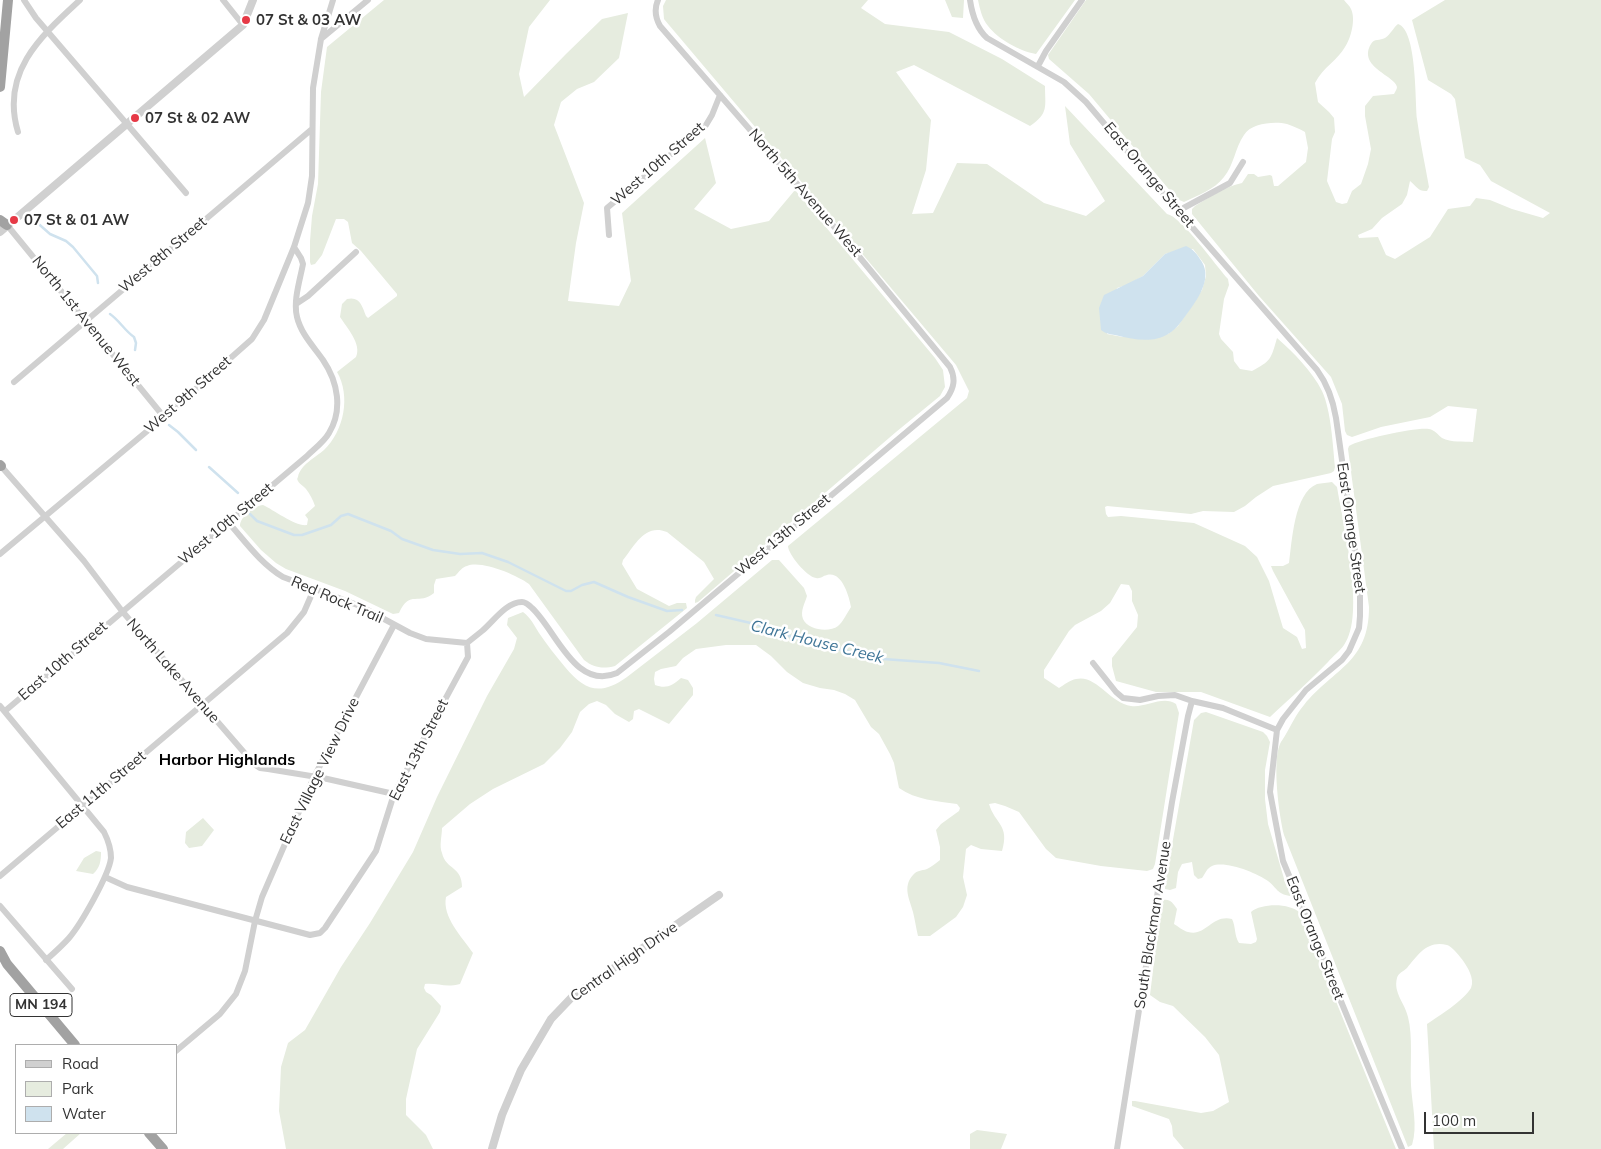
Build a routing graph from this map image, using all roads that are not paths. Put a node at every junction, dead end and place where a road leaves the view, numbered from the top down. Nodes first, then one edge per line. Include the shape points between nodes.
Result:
1 (8, 0) edge
2 (24, 0) edge
3 (80, 0) edge
4 (223, 0) edge
5 (253, 0) edge
6 (333, 0) edge
7 (368, 0) edge
8 (658, 0) edge
9 (970, 0) edge
10 (1082, 0) edge
11 (243, 25) junction
12 (47, 31) junction
13 (321, 39) junction
14 (1038, 66) junction
15 (0, 87) edge
16 (720, 95) junction
17 (127, 125) junction
18 (312, 129) junction
19 (18, 132) dead end
20 (1243, 162) dead end
21 (186, 193) dead end
22 (1178, 211) junction
23 (2, 226) edge
24 (609, 235) dead end
25 (294, 247) junction
26 (356, 252) dead end
27 (296, 304) junction
28 (85, 321) junction
29 (14, 382) dead end
30 (953, 387) joint
31 (164, 417) junction
32 (0, 466) edge
33 (45, 516) junction
34 (228, 522) junction
35 (0, 554) edge
36 (314, 589) junction
37 (122, 611) junction
38 (394, 625) junction
39 (466, 643) junction
40 (1093, 663) dead end
41 (1192, 701) junction
42 (203, 704) junction
43 (2, 708) edge
44 (1277, 730) junction
45 (314, 777) junction
46 (394, 794) junction
47 (83, 806) junction
48 (0, 876) edge
49 (105, 876) junction
50 (719, 895) dead end
51 (0, 906) edge
52 (255, 921) junction
53 (0, 951) edge
54 (46, 960) junction
55 (4, 962) edge
56 (72, 990) dead end
57 (74, 1044) edge
58 (178, 1049) edge
59 (150, 1134) edge
60 (163, 1149) edge
61 (492, 1149) edge
62 (1117, 1149) edge
63 (1402, 1149) edge

1 - 15 highway
2 - 12 street
3 - 12 street
4 - 11 street
5 - 11 street
6 - 13 street, West 9th Street
7 - 13 street
8 - 16 street, North 5th Avenue West via 656,13 660,26
9 - 14 street, East Orange Street via 980,32 986,38
10 - 14 street
11 - 17 street
12 - 17 street
12 - 19 street via 24,57 17,72 12,101
13 - 18 street, West 9th Street via 313,88
14 - 22 street, East Orange Street via 1064,82 1086,102
16 - 24 street, West 10th Street via 706,125 607,208
16 - 30 street, North 5th Avenue West via 843,236 950,367
17 - 21 street
17 - 23 street
18 - 25 street, West 9th Street via 312,176 308,203
18 - 28 street, West 8th Street
20 - 22 street via 1230,183
22 - 44 street, East Orange Street via 1317,370 1335,408 1360,587 1359,628 1342,660 1306,690
23 - 28 street, North 1st Avenue West
25 - 27 street via 303,264
25 - 31 street, West 9th Street via 264,320 252,339
26 - 27 street
27 - 34 street, West 10th Street via 302,329 335,383 336,415 328,434 308,456
28 - 29 street, West 8th Street
28 - 31 street, North 1st Avenue West
30 - 39 street, West 13th Street via 947,398 624,668 608,676 595,676 579,668 537,612 522,602 510,606
31 - 33 street, West 9th Street
32 - 33 street, North Lake Avenue
33 - 35 street, West 9th Street
33 - 37 street, North Lake Avenue
34 - 36 street, Red Rock Trail via 272,570
34 - 37 street, West 10th Street
36 - 38 street, Red Rock Trail via 360,606
36 - 42 street, East 11th Street via 304,612 288,633
37 - 42 street, North Lake Avenue
37 - 43 street, East 10th Street
38 - 39 street, Red Rock Trail via 426,639
38 - 45 street, East Village View Drive
39 - 46 street, East 13th Street via 468,656
40 - 41 street via 1123,698 1140,700 1175,695
41 - 44 street via 1223,708
41 - 62 street, South Blackman Avenue via 1172,802
42 - 45 street, North Lake Avenue via 260,768
42 - 47 street, East 11th Street
43 - 47 street
44 - 63 street, East Orange Street via 1270,792 1283,861
45 - 46 street, North Lake Avenue
45 - 52 street, East Village View Drive via 262,897
46 - 52 street, East 13th Street via 376,851 320,933 310,934
47 - 48 street, East 11th Street
47 - 49 street via 106,834 111,857
49 - 52 street via 127,888
49 - 54 street via 75,930
50 - 61 street, Central High Drive via 572,997 551,1019 521,1070
51 - 54 street
52 - 58 street via 245,971 236,994 220,1014
53 - 55 highway, MN 194
54 - 56 street
55 - 57 highway, MN 194
59 - 60 highway

